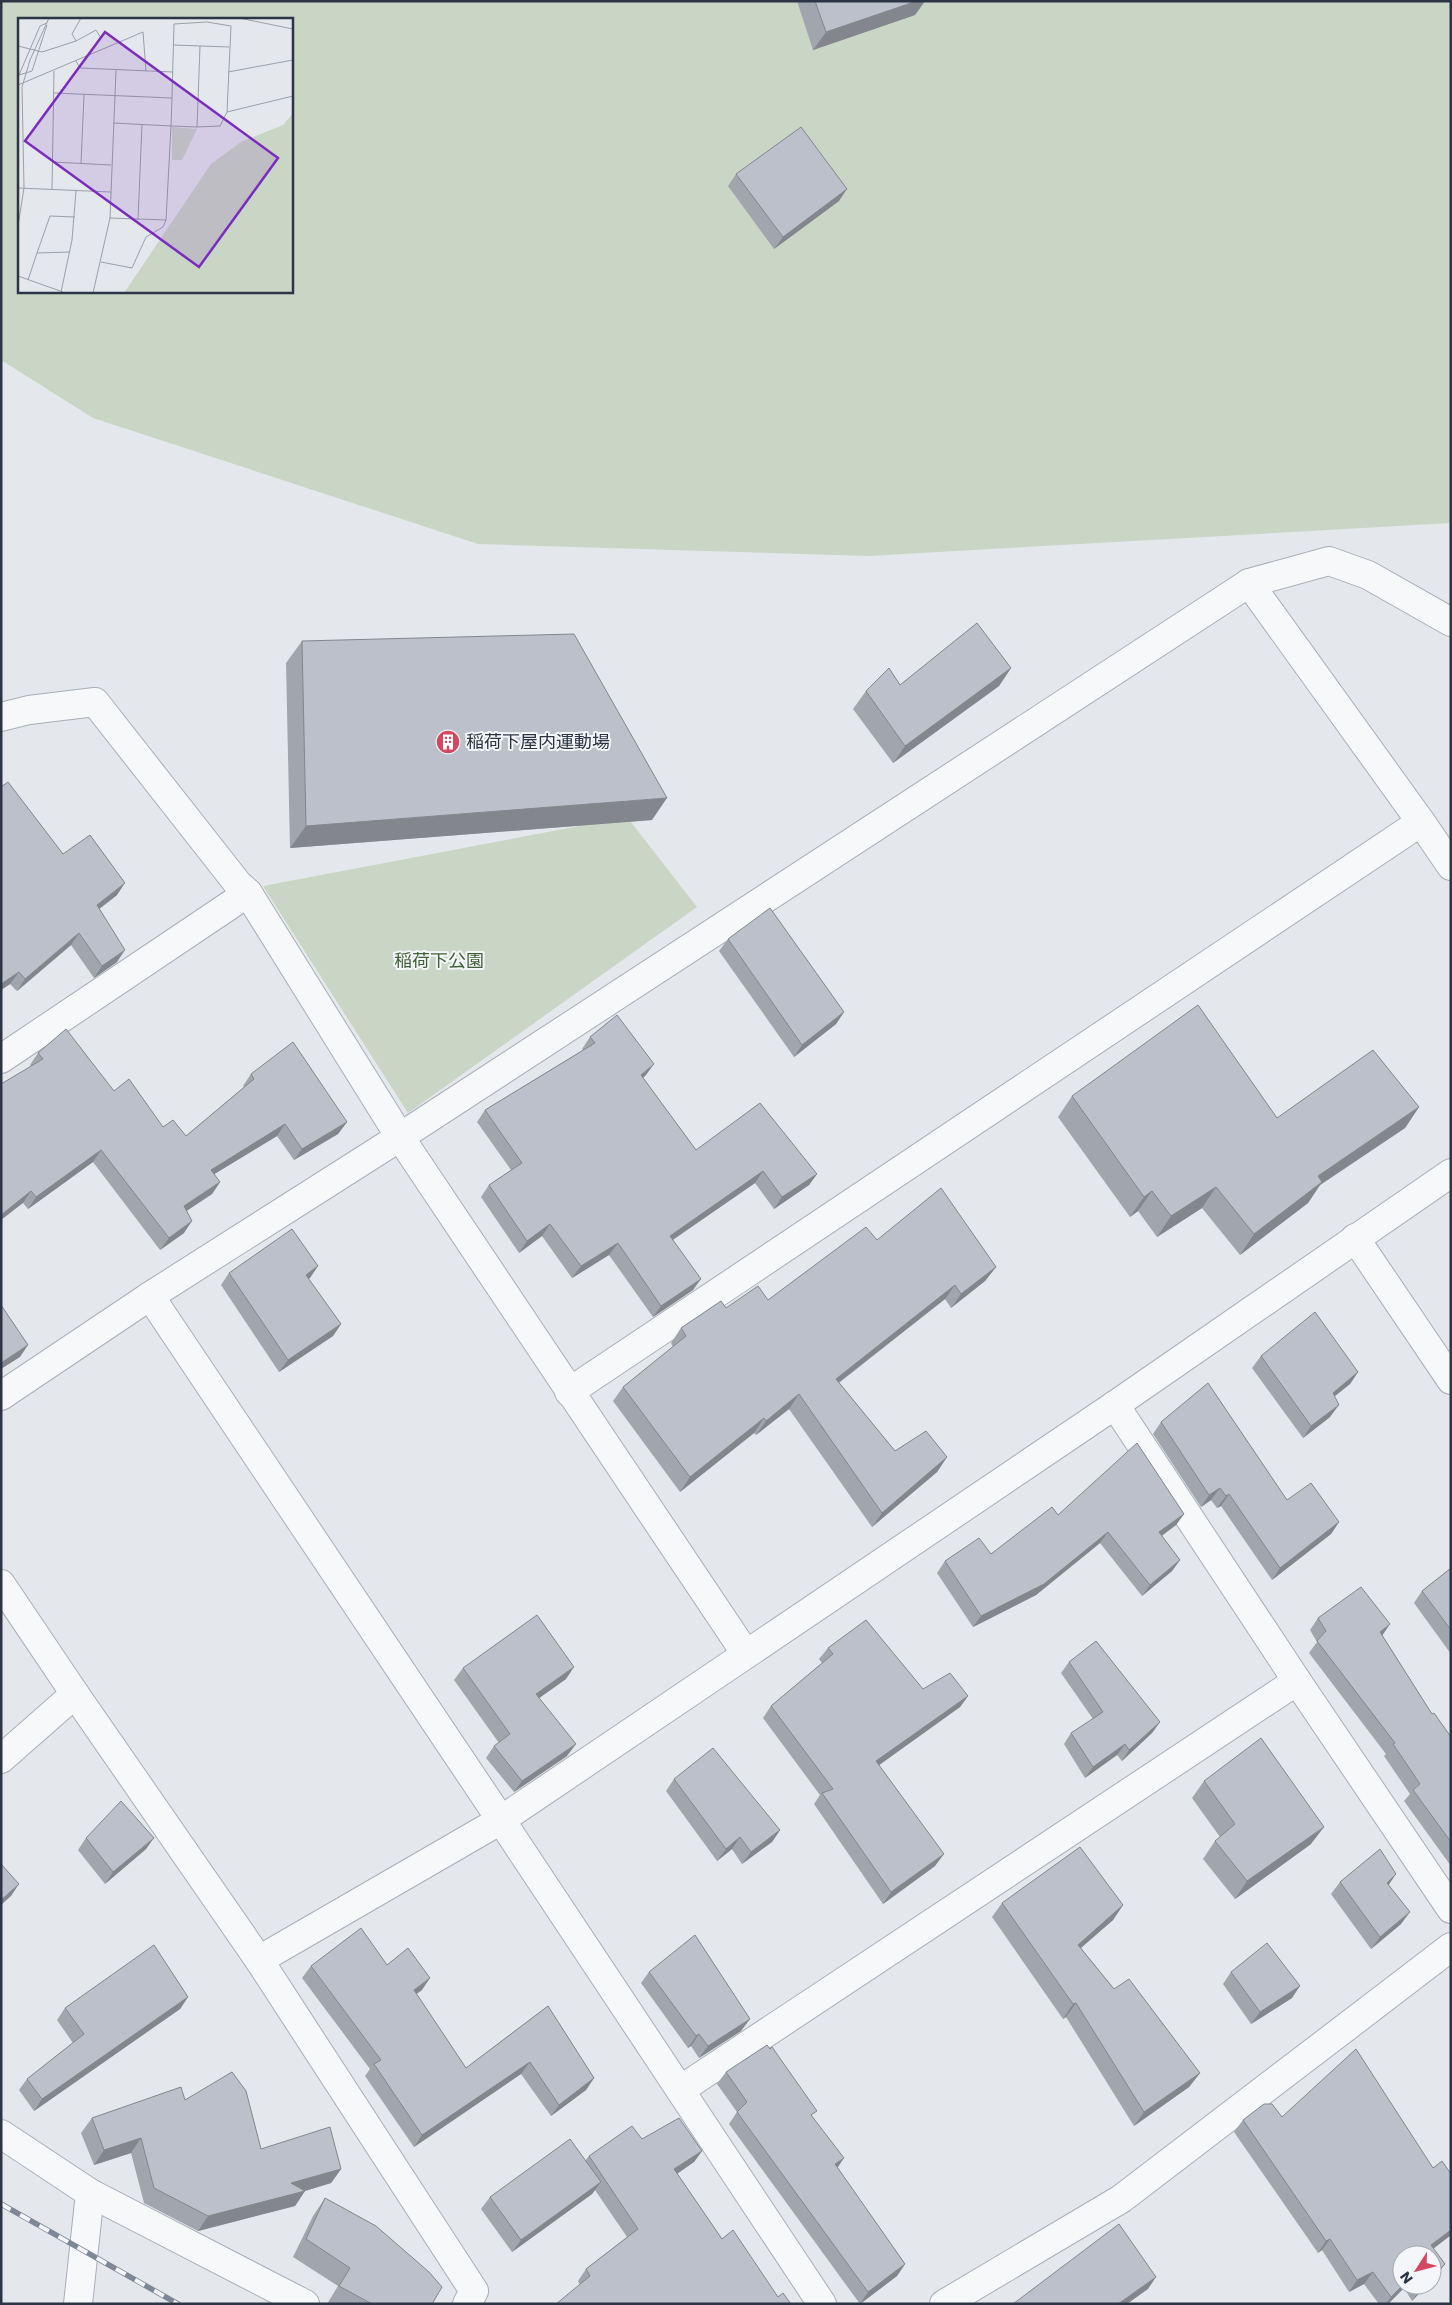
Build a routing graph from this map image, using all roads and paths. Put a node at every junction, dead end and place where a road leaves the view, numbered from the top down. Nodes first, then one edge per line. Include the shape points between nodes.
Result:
1 (1249, 583) junction
2 (1451, 622) edge
3 (1, 717) edge
4 (1422, 822) junction
5 (1451, 866) edge
6 (248, 893) junction
7 (1, 1059) edge
8 (400, 1137) junction
9 (1451, 1173) edge
10 (1355, 1238) junction
11 (150, 1296) junction
12 (1451, 1380) edge
13 (570, 1392) junction
14 (1, 1396) edge
15 (1115, 1405) junction
16 (1, 1584) edge
17 (746, 1654) junction
18 (1297, 1681) junction
19 (74, 1694) junction
20 (1, 1759) edge
21 (501, 1820) junction
22 (1451, 1909) edge
23 (1451, 1947) edge
24 (259, 1960) junction
25 (680, 2090) junction
26 (1, 2134) edge
27 (90, 2193) junction
28 (79, 2301) edge
29 (305, 2304) edge
30 (467, 2304) edge
31 (822, 2304) edge
32 (944, 2304) edge

1 - 2 street via 1329,561 1368,575
1 - 4 street
1 - 8 street
3 - 6 street via 29,710 95,702
4 - 5 street
4 - 13 street
6 - 7 street
6 - 8 street
8 - 11 street
8 - 13 street
9 - 10 street
10 - 12 street
10 - 15 street
11 - 14 street
11 - 21 street
13 - 17 street
15 - 17 street
15 - 18 street
16 - 19 street
17 - 21 street
18 - 22 street
18 - 25 street
19 - 20 street
19 - 24 street
21 - 24 street
21 - 25 street
23 - 32 street via 1120,2199
24 - 30 street via 474,2291
25 - 31 street
26 - 27 street
27 - 28 street
27 - 29 street

